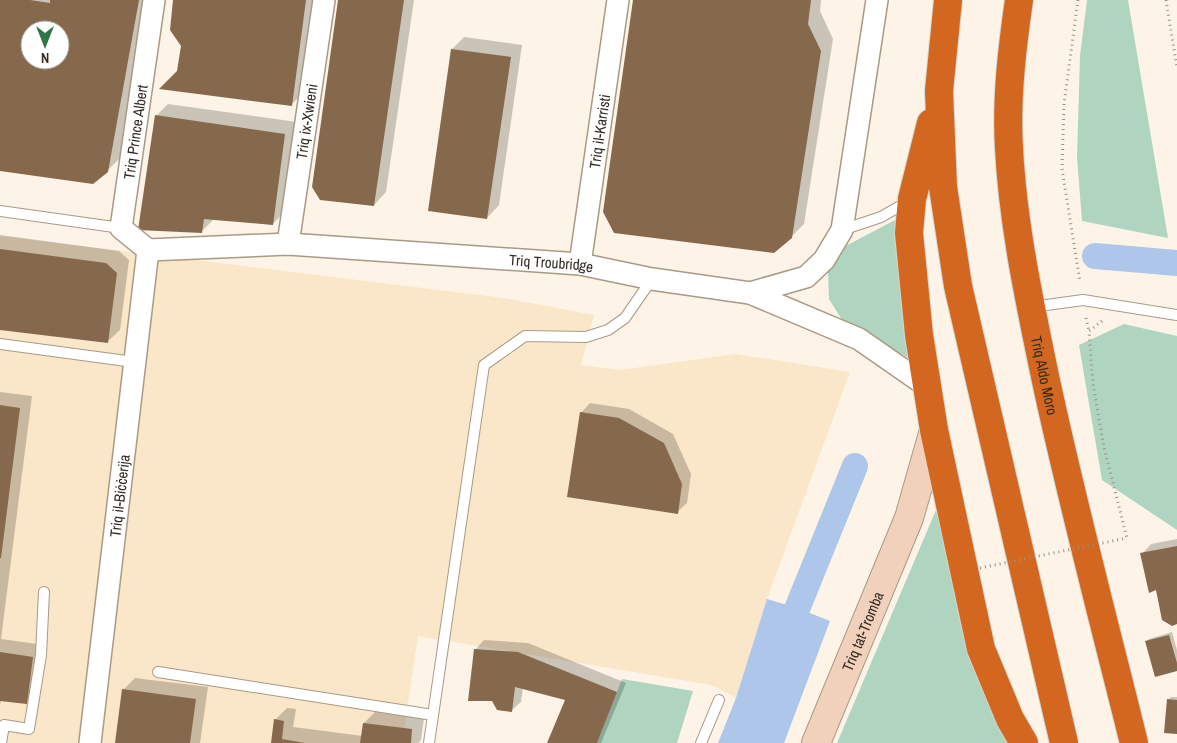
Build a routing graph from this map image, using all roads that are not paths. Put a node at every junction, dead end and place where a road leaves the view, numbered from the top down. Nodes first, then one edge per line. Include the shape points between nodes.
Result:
1 (154, 0) edge
2 (324, 0) edge
3 (618, 0) edge
4 (877, 0) edge
5 (948, 0) edge
6 (1018, 0) edge
7 (939, 91) junction
8 (912, 199) junction
9 (0, 211) edge
10 (121, 228) junction
11 (842, 230) junction
12 (288, 244) junction
13 (148, 250) junction
14 (580, 264) junction
15 (652, 279) junction
16 (750, 293) junction
17 (1030, 308) junction
18 (1177, 315) edge
19 (0, 344) edge
20 (134, 362) junction
21 (928, 387) junction
22 (934, 430) junction
23 (44, 592) dead end
24 (158, 672) dead end
25 (719, 700) dead end
26 (433, 715) junction
27 (2, 743) edge
28 (90, 743) edge
29 (429, 743) edge
30 (702, 743) edge
31 (816, 743) edge
32 (1024, 743) edge
33 (1064, 743) edge
34 (1134, 743) edge

1 - 10 street, Triq Prince Albert
2 - 12 street, Triq ix-Xwieni
3 - 14 street, Triq il-Karristi
4 - 11 street
5 - 7 highway
6 - 17 highway, Triq Aldo Moro via 1009,89 1009,147 1015,216
7 - 8 highway
7 - 33 highway via 943,187 958,286
8 - 11 lane via 881,217
8 - 21 highway via 909,233
9 - 10 lane
10 - 13 street
11 - 16 street via 824,260 806,276
12 - 13 street, Triq Troubridge
12 - 14 street, Triq Troubridge
13 - 20 street, Triq il-Biċċerija
14 - 15 street, Triq Troubridge
15 - 16 street, Triq Troubridge
15 - 26 lane via 625,318 608,330 586,337 525,336 484,365
16 - 21 street, Triq Troubridge via 860,339
17 - 18 lane via 1083,300
17 - 34 highway, Triq Aldo Moro via 1063,458
19 - 20 lane
20 - 28 street, Triq il-Biċċerija
21 - 22 highway
22 - 31 street, Triq tat-Tromba via 909,518
22 - 32 highway via 981,649 1010,719
23 - 27 lane via 41,654 29,729 4,725
24 - 26 lane
25 - 30 lane
26 - 29 lane

